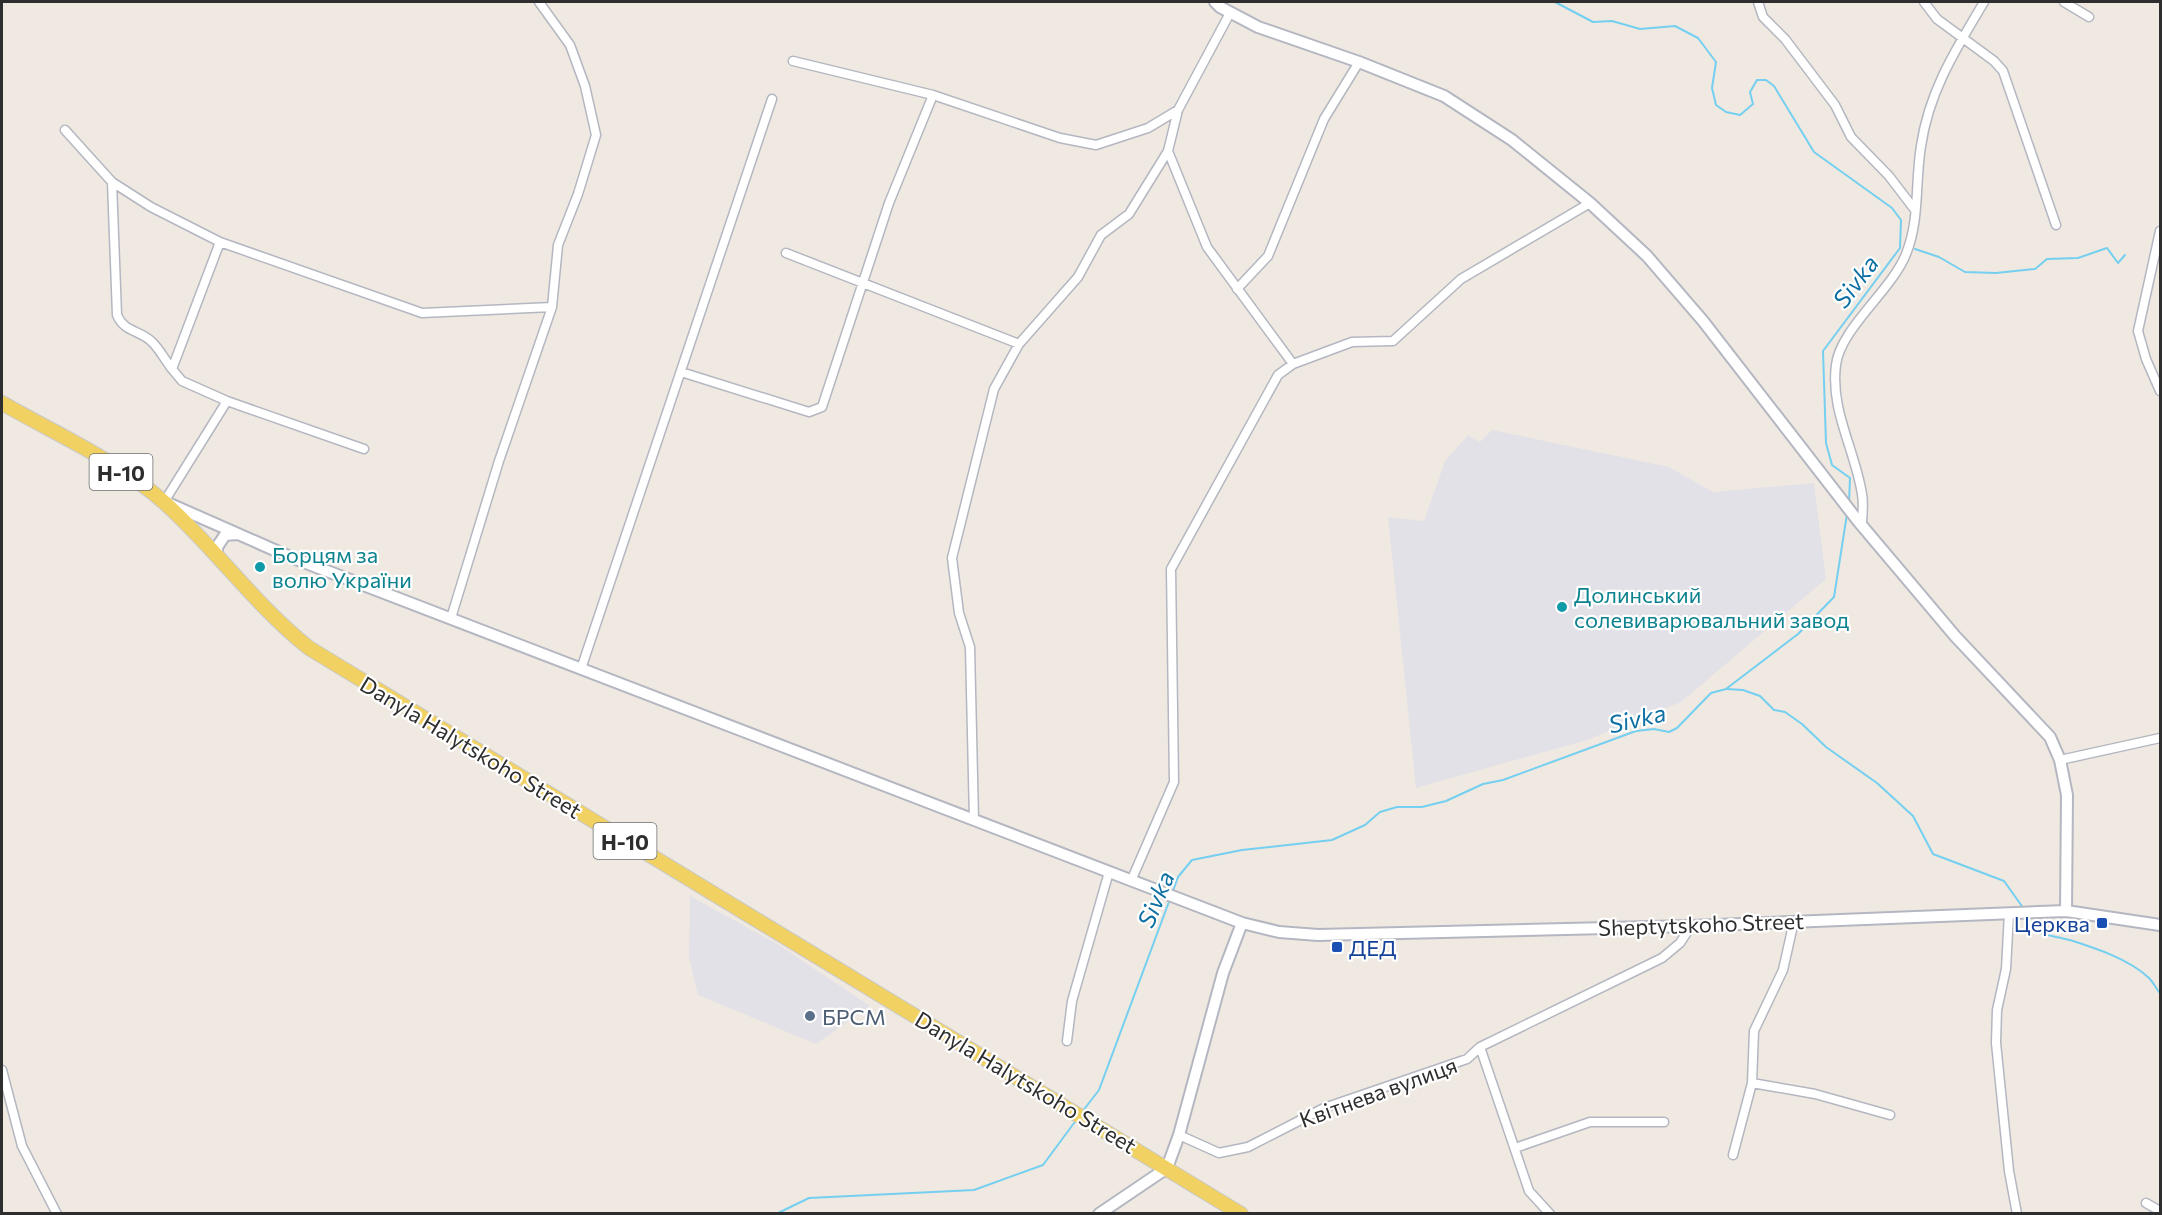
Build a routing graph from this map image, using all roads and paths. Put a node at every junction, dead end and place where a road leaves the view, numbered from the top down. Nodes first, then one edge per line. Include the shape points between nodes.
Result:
1 (539, 2) edge
2 (1215, 2) edge
3 (1758, 2) edge
4 (1924, 2) edge
5 (1984, 2) edge
6 (2064, 2) edge
7 (1230, 13) junction
8 (2089, 17) dead end
9 (1961, 39) junction
10 (793, 61) dead end
11 (1359, 62) junction
12 (933, 95) junction
13 (772, 99) dead end
14 (1178, 110) junction
15 (65, 130) dead end
16 (1168, 151) junction
17 (112, 182) junction
18 (1590, 202) junction
19 (1915, 210) junction
20 (2056, 225) dead end
21 (2160, 231) edge
22 (220, 242) junction
23 (786, 253) dead end
24 (862, 282) junction
25 (1237, 290) junction
26 (552, 307) junction
27 (1019, 345) junction
28 (1293, 364) junction
29 (172, 369) junction
30 (681, 372) junction
31 (2160, 391) edge
32 (227, 401) junction
33 (2, 403) edge
34 (364, 449) dead end
35 (164, 502) junction
36 (1860, 523) junction
37 (240, 534) junction
38 (217, 556) junction
39 (451, 618) junction
40 (581, 669) junction
41 (2160, 738) edge
42 (2060, 760) junction
43 (974, 820) junction
44 (1109, 872) junction
45 (1131, 881) junction
46 (2066, 911) junction
47 (2009, 913) junction
48 (1794, 921) junction
49 (1242, 923) junction
50 (1691, 926) junction
51 (2160, 926) edge
52 (1067, 1041) dead end
53 (1480, 1047) junction
54 (2, 1070) edge
55 (1752, 1083) junction
56 (1890, 1115) dead end
57 (1664, 1122) dead end
58 (1179, 1135) junction
59 (1515, 1148) junction
60 (1733, 1155) dead end
61 (1167, 1168) junction
62 (2160, 1211) edge
63 (57, 1214) edge
64 (1098, 1214) edge
65 (1241, 1214) edge
66 (1550, 1214) edge
67 (2017, 1214) edge
68 (2151, 1214) edge

1 - 26 street via 570,45 585,86 596,135 558,245
2 - 7 street
3 - 19 street via 1763,17 1785,39 1835,105 1851,137
4 - 9 street via 1937,20
5 - 9 street
6 - 8 street
7 - 11 street via 1258,27
7 - 14 street
9 - 19 street via 1930,104 1920,149
9 - 20 street via 2003,71
10 - 12 street
11 - 18 street via 1444,96 1512,140
11 - 25 street via 1324,119 1268,256
12 - 14 street via 1060,138 1096,146 1148,128
12 - 24 street
13 - 30 street
14 - 16 street
15 - 17 street
16 - 25 street via 1207,247
16 - 27 street via 1129,214 1101,235 1078,277
17 - 22 street
17 - 29 street via 117,315 128,330 150,340
18 - 28 street via 1461,279 1393,341 1352,342
18 - 36 street via 1647,256 1703,321
19 - 36 street via 1906,255 1890,283 1862,316 1836,363 1835,393 1863,495
21 - 31 street via 2138,331
22 - 26 street via 422,313
22 - 29 street
23 - 24 street
24 - 27 street
24 - 30 street via 822,407 809,412
25 - 28 street
26 - 39 street
27 - 43 street via 994,389 952,558 959,613 970,646
28 - 45 street via 1278,375 1171,569 1174,783
29 - 32 street via 182,381
30 - 40 street
32 - 34 street
32 - 35 street
33 - 35 main road, Н-10 via 109,464
35 - 37 street, Sheptytskoho Street
35 - 38 main road, Danyla Halytskoho Street / Н-10
36 - 42 street via 1955,636 2050,737
37 - 38 street via 225,535
37 - 39 street, Sheptytskoho Street
38 - 61 main road, Danyla Halytskoho Street / Н-10 via 281,625 309,648
39 - 40 street, Sheptytskoho Street
40 - 43 street, Sheptytskoho Street
41 - 42 street
42 - 46 street via 2068,817
43 - 44 street, Sheptytskoho Street
44 - 45 street, Sheptytskoho Street
44 - 52 street via 1072,1001
45 - 49 street, Sheptytskoho Street
46 - 47 street, Sheptytskoho Street
46 - 51 street, Sheptytskoho Street
47 - 48 street, Sheptytskoho Street
47 - 67 street via 1996,1043
48 - 50 street, Sheptytskoho Street
48 - 55 street via 1783,970 1754,1031
49 - 50 street, Sheptytskoho Street via 1279,933 1318,935
49 - 58 street via 1223,973
50 - 53 street, Квітнева вулиця via 1680,943 1662,958
53 - 58 street, Квітнева вулиця via 1467,1059 1324,1108 1248,1147 1219,1153
53 - 59 street
54 - 63 street via 22,1146
55 - 56 street via 1815,1094
55 - 60 street
57 - 59 street via 1590,1122
58 - 61 street
59 - 66 street via 1529,1191
61 - 64 street
61 - 65 main road, Danyla Halytskoho Street / Н-10
62 - 68 street via 2146,1203

